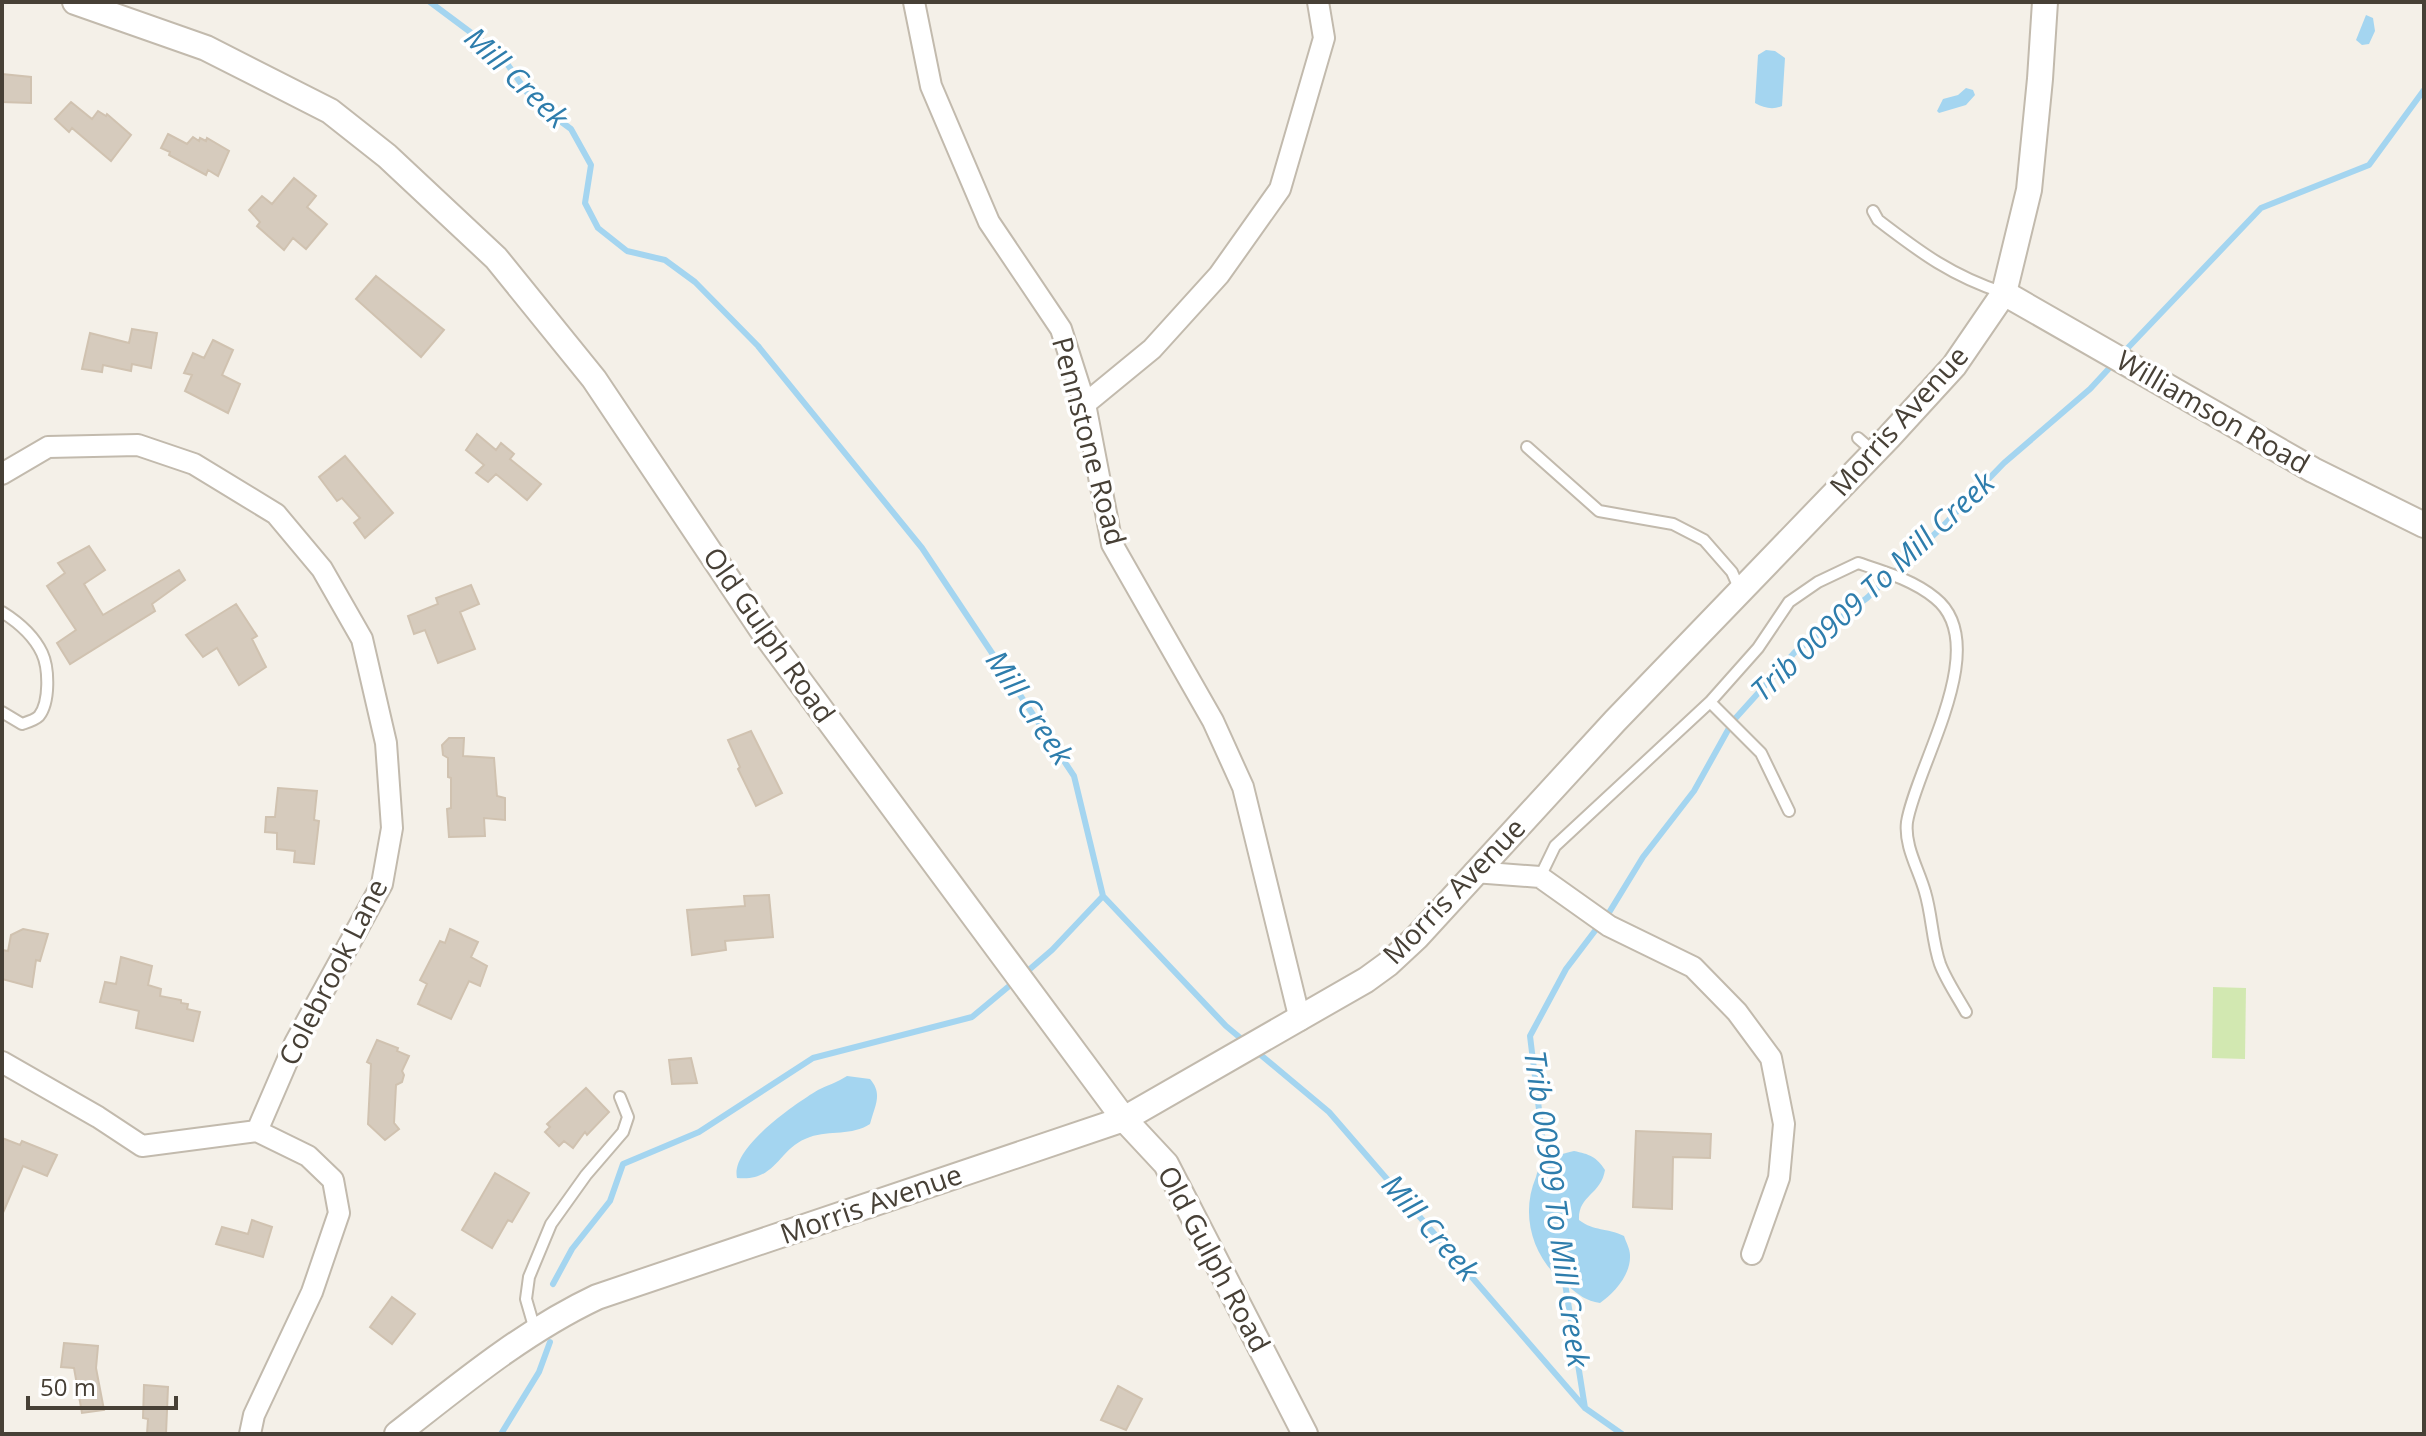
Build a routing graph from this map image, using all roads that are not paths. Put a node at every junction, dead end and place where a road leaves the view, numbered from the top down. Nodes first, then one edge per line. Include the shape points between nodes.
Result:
1 (75, 2) edge
2 (914, 2) edge
3 (1318, 2) edge
4 (2045, 2) edge
5 (1873, 211) dead end
6 (2004, 293) junction
7 (1085, 404) junction
8 (1527, 447) dead end
9 (2, 474) edge
10 (2424, 525) edge
11 (1740, 590) junction
12 (2, 612) edge
13 (1710, 702) junction
14 (2, 712) edge
15 (1789, 811) dead end
16 (1474, 872) junction
17 (1540, 877) junction
18 (1966, 1012) dead end
19 (1300, 1020) junction
20 (2, 1062) edge
21 (620, 1097) dead end
22 (1124, 1119) junction
23 (257, 1131) junction
24 (1752, 1254) dead end
25 (535, 1330) junction
26 (250, 1434) edge
27 (397, 1434) edge
28 (1305, 1434) edge

1 - 22 street, Old Gulph Road via 206,48 330,111 387,156 496,258 594,379 762,630
2 - 7 street, Pennstone Road via 931,86 989,222 1061,329
3 - 7 street via 1324,38 1280,189 1211,284 1152,349
4 - 6 street, Morris Avenue via 2029,190
5 - 6 lane via 1930,261
6 - 10 street, Williamson Road via 2313,470
6 - 11 street, Morris Avenue via 1954,366 1866,445
7 - 19 street, Pennstone Road via 1112,544 1213,721 1243,787
8 - 11 lane via 1599,511 1673,524 1704,540 1732,572
9 - 23 street, Colebrook Lane via 48,447 138,445 194,464 276,514 322,569 362,639 386,743 392,828 382,884 295,1043
11 - 16 street, Morris Avenue
12 - 14 lane via 19,623 43,654 47,683 45,707 37,718 22,724
13 - 15 lane via 1761,753
13 - 17 lane via 1555,846
13 - 18 lane via 1758,648 1789,602 1858,563 1917,585 1939,600 1956,639 1956,664 1949,705 1907,822 1908,841 1940,964
16 - 17 street
16 - 19 street, Morris Avenue via 1388,964
17 - 24 street via 1609,926 1693,967 1737,1012 1771,1058 1784,1124 1779,1178
19 - 22 street, Morris Avenue
20 - 23 street via 142,1146
21 - 25 lane via 628,1117 623,1132 551,1224 529,1277 526,1299
22 - 25 street, Morris Avenue via 597,1297
22 - 28 street, Old Gulph Road via 1166,1164
23 - 26 street via 308,1156 333,1180 339,1213 312,1292
25 - 27 street, Morris Avenue

